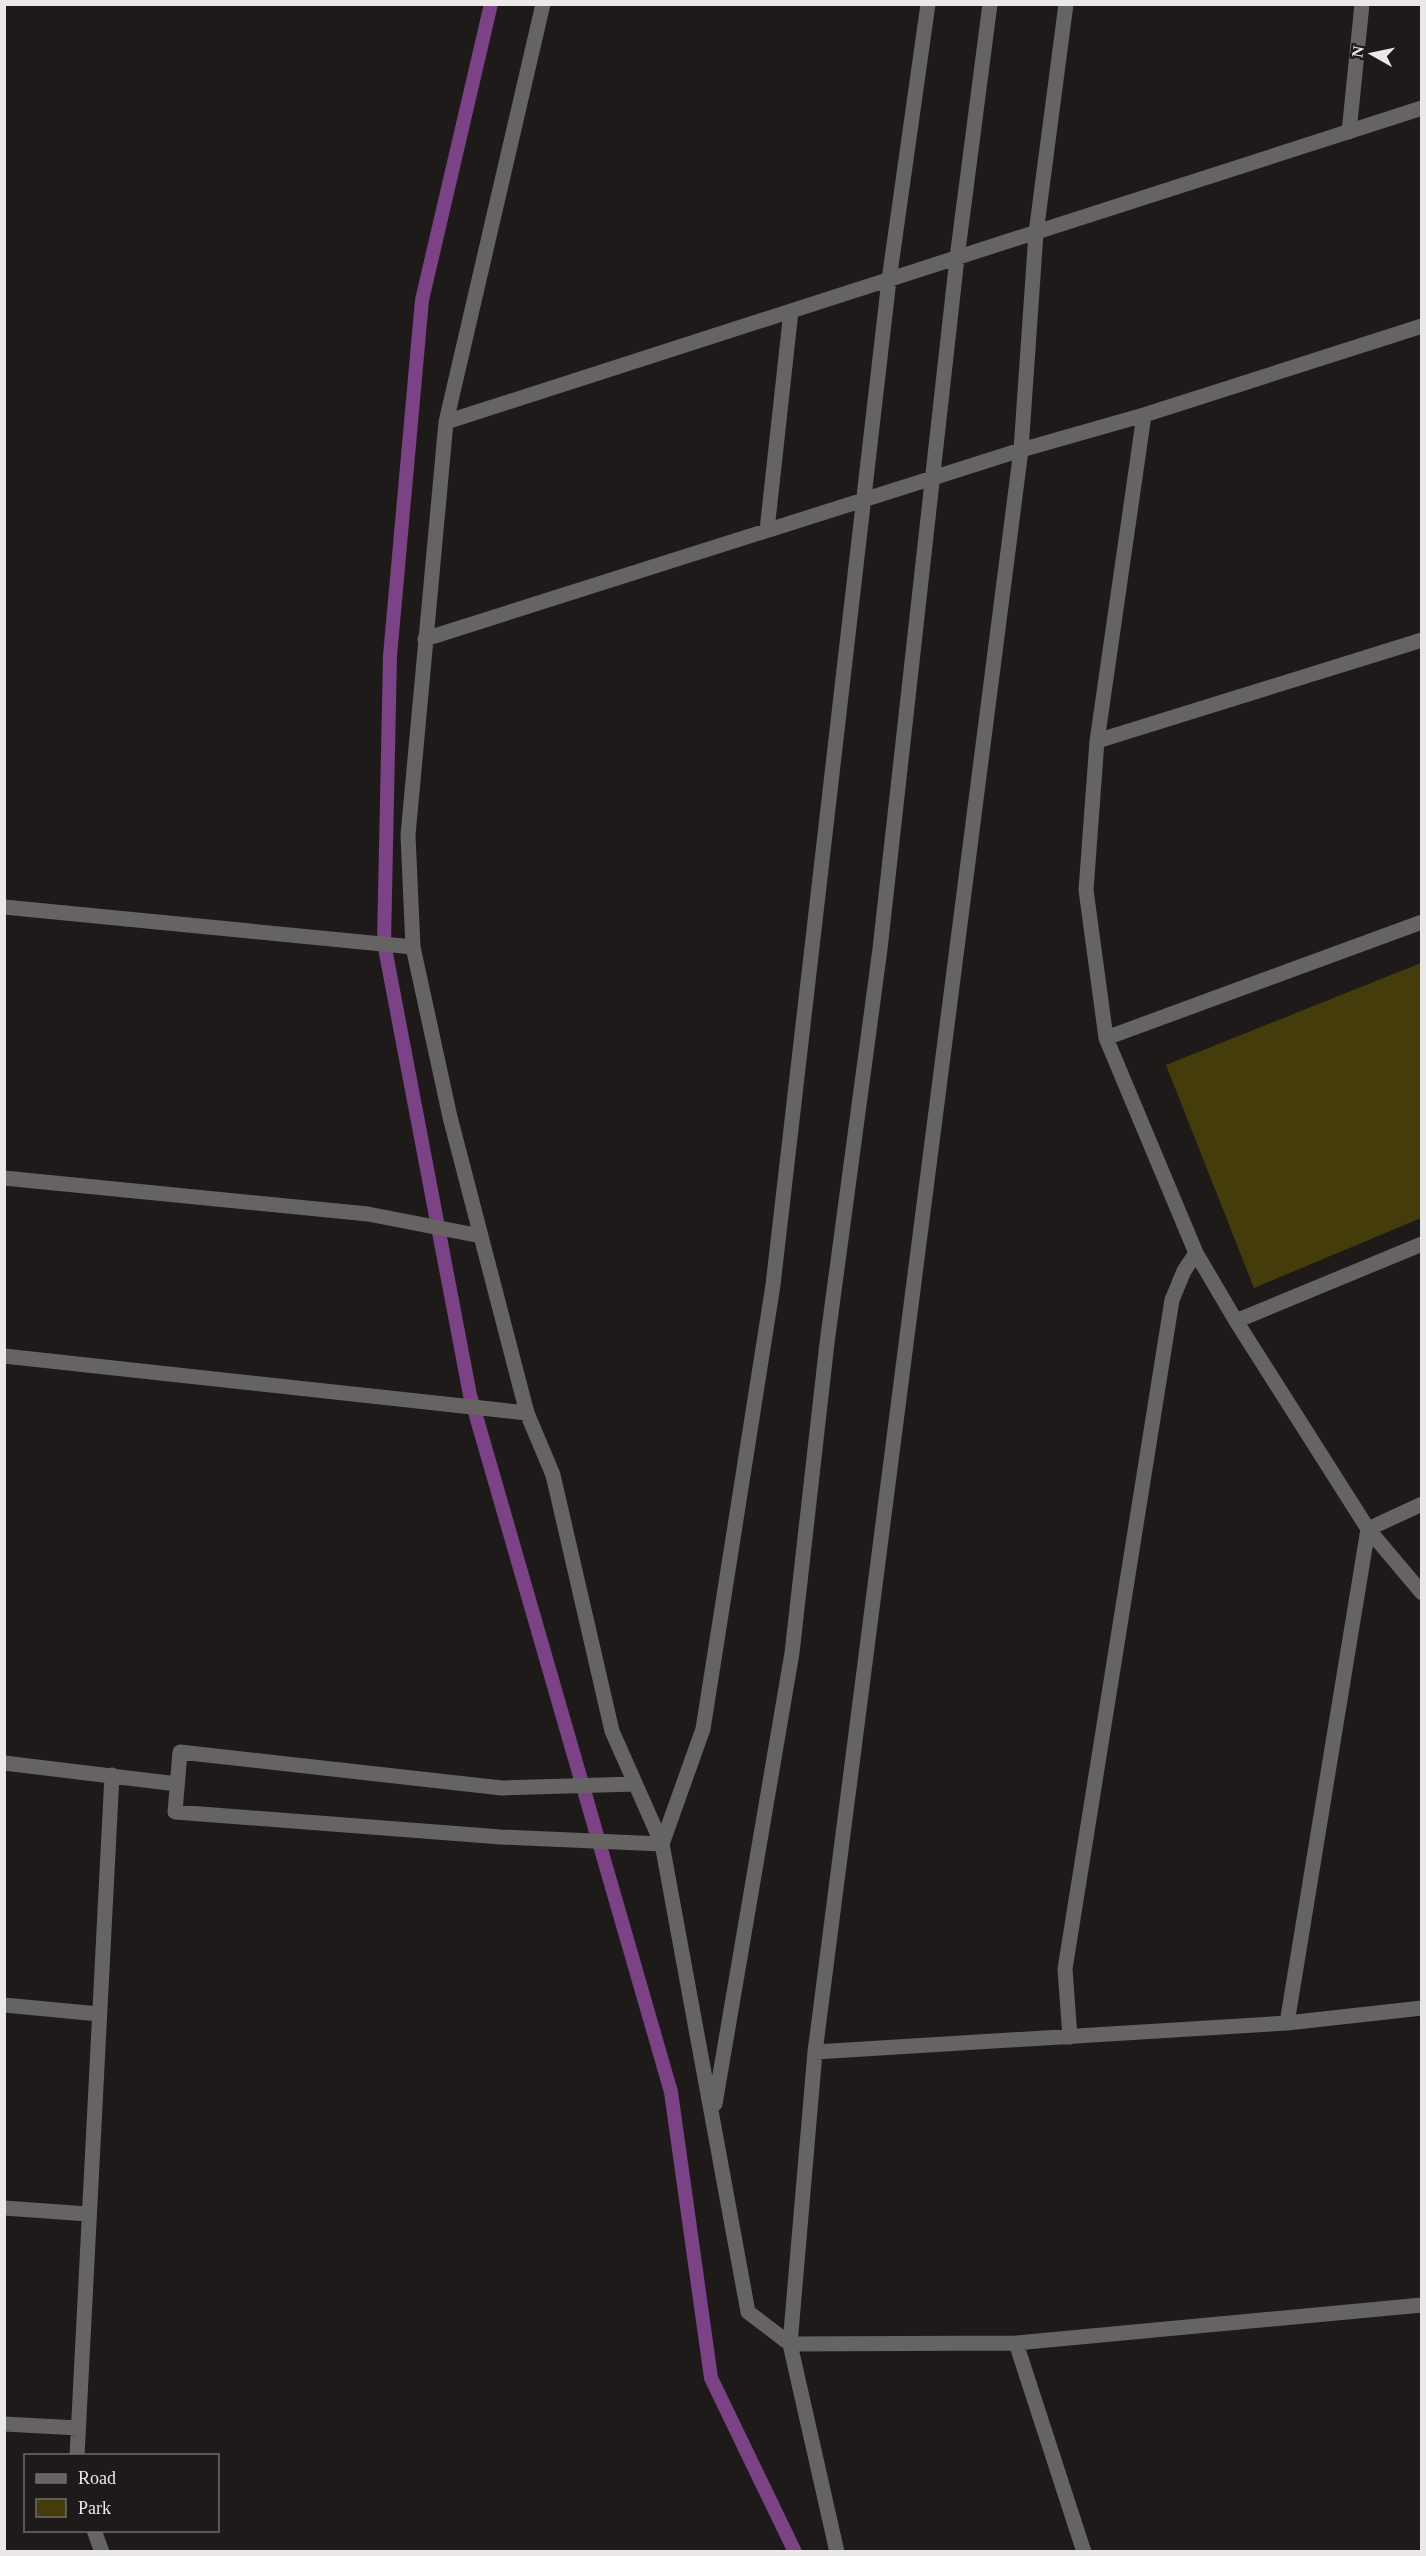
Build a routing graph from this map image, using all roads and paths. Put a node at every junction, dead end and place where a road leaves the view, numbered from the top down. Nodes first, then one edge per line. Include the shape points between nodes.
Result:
1 (543, 4) edge
2 (928, 4) edge
3 (990, 4) edge
4 (1066, 4) edge
5 (1362, 4) edge
6 (1422, 108) edge
7 (1349, 132) junction
8 (1036, 233) junction
9 (957, 258) junction
10 (890, 280) junction
11 (792, 311) junction
12 (1422, 326) edge
13 (1144, 415) junction
14 (446, 422) junction
15 (1021, 450) junction
16 (932, 478) junction
17 (864, 500) junction
18 (767, 530) junction
19 (425, 639) junction
20 (1422, 640) edge
21 (1097, 741) junction
22 (4, 907) edge
23 (1422, 922) edge
24 (413, 946) junction
25 (1106, 1038) junction
26 (4, 1178) edge
27 (481, 1236) junction
28 (1422, 1244) edge
29 (1197, 1253) junction
30 (1236, 1322) junction
31 (4, 1356) edge
32 (527, 1413) junction
33 (1422, 1504) edge
34 (1368, 1529) junction
35 (1422, 1593) edge
36 (4, 1763) edge
37 (112, 1775) junction
38 (177, 1784) junction
39 (634, 1784) junction
40 (662, 1844) junction
41 (4, 2005) edge
42 (1422, 2008) edge
43 (99, 2014) junction
44 (1287, 2023) junction
45 (1070, 2037) junction
46 (815, 2052) junction
47 (713, 2116) junction
48 (4, 2208) edge
49 (88, 2214) junction
50 (1422, 2305) edge
51 (1016, 2343) junction
52 (790, 2344) junction
53 (4, 2424) edge
54 (78, 2428) junction
55 (77, 2454) edge
56 (95, 2532) edge
57 (102, 2552) edge
58 (837, 2552) edge
59 (1084, 2552) edge

1 - 14 street
2 - 10 street
3 - 9 street
4 - 8 street
5 - 7 street
6 - 7 street
7 - 8 street
8 - 9 street
8 - 15 street
9 - 10 street
9 - 16 street
10 - 11 street
10 - 17 street
11 - 14 street
11 - 18 street
12 - 13 street
13 - 15 street
13 - 21 street
14 - 19 street
15 - 16 street
15 - 46 street
16 - 17 street
16 - 47 street via 880,949 827,1343 792,1653
17 - 18 street
17 - 40 street via 773,1285 703,1729
18 - 19 street
19 - 24 street via 408,835
20 - 21 street
21 - 25 street via 1086,890
22 - 24 street
23 - 25 street
24 - 27 street via 450,1117
25 - 29 street
26 - 27 street via 368,1214
27 - 32 street
28 - 30 street
29 - 30 street
29 - 45 street via 1184,1271 1172,1300 1065,1969
30 - 34 street
31 - 32 street
32 - 39 street via 553,1475 612,1731
33 - 34 street
34 - 35 street
34 - 44 street
36 - 37 street
37 - 38 street
37 - 43 street
38 - 39 street via 180,1752 502,1788
38 - 40 street via 175,1812 501,1837
39 - 40 street
40 - 47 street
41 - 43 street
42 - 44 street
43 - 49 street
44 - 45 street
45 - 46 street
46 - 52 street
47 - 52 street via 748,2312
48 - 49 street
49 - 54 street
50 - 51 street
51 - 52 street
51 - 59 street
52 - 58 street
53 - 54 street
54 - 55 street
56 - 57 street

